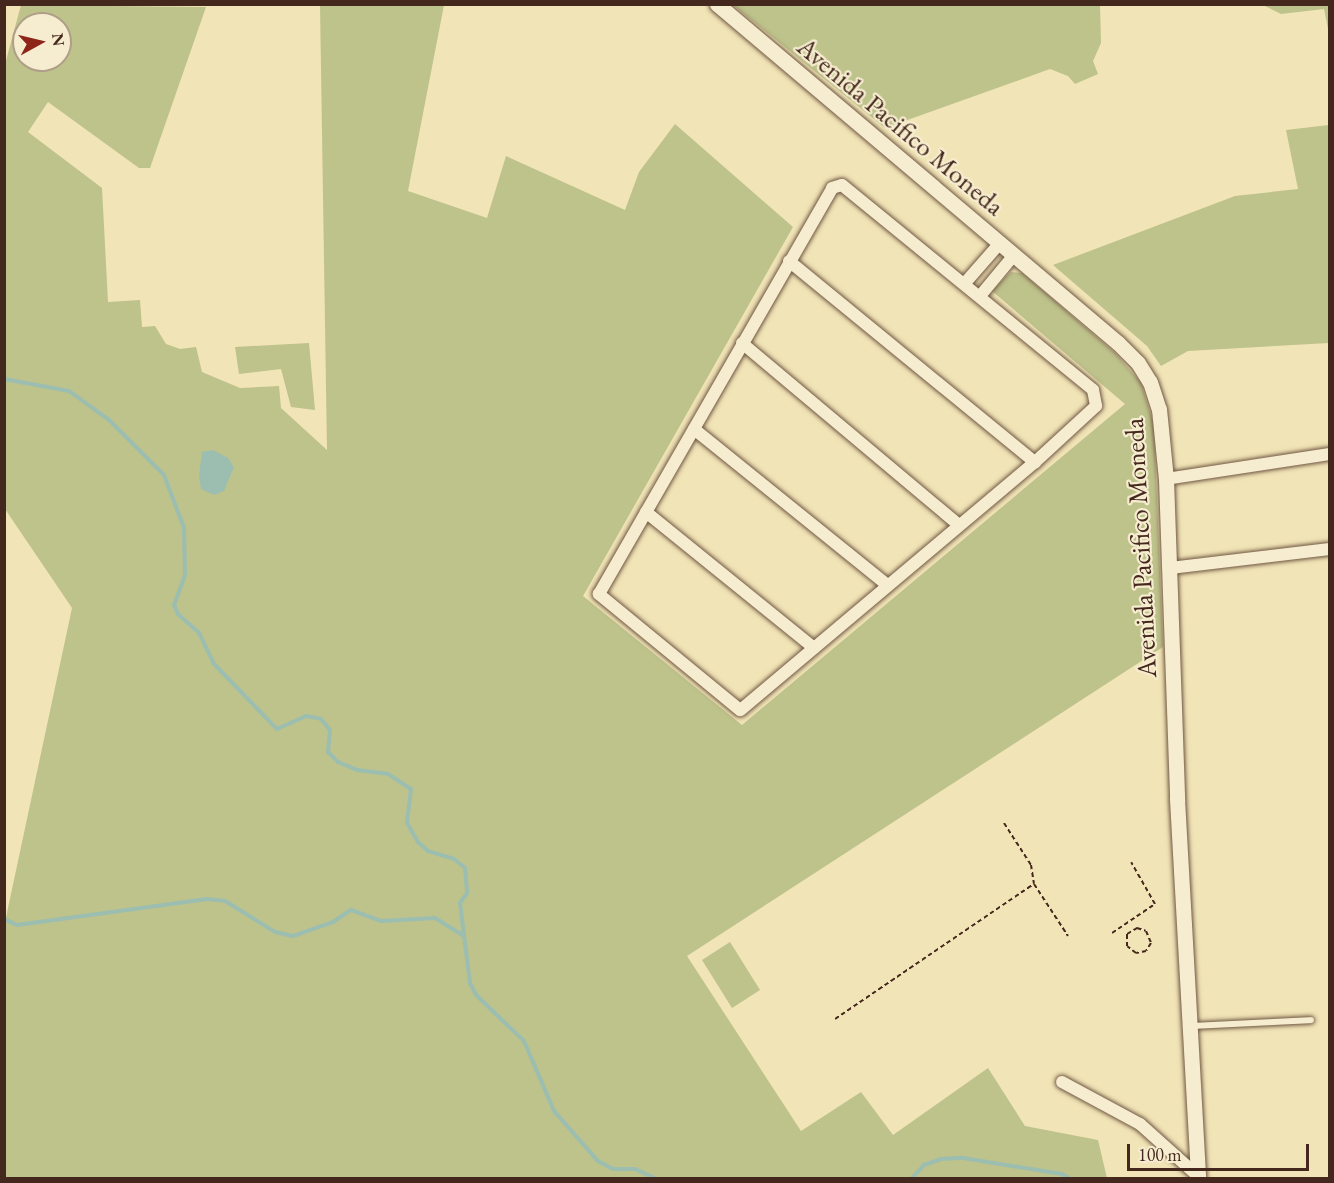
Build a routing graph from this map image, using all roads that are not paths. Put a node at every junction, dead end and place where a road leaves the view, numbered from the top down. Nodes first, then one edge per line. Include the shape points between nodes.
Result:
1 (717, 4) edge
2 (1000, 243) junction
3 (1014, 255) junction
4 (789, 261) junction
5 (965, 283) junction
6 (980, 296) junction
7 (742, 343) junction
8 (694, 429) junction
9 (1329, 454) edge
10 (1035, 462) junction
11 (1166, 479) junction
12 (646, 512) junction
13 (959, 525) junction
14 (1329, 549) edge
15 (1170, 568) junction
16 (887, 585) junction
17 (814, 648) junction
18 (1311, 1020) dead end
19 (1190, 1026) junction
20 (1062, 1082) dead end
21 (1198, 1177) edge

1 - 2 street, Avenida Pacifico Moneda
2 - 3 street, Avenida Pacifico Moneda
2 - 5 street
3 - 6 street
3 - 11 street, Avenida Pacifico Moneda via 1138,363 1159,409
4 - 5 street via 832,188 842,185
4 - 7 street
4 - 10 street
5 - 6 street
6 - 10 street via 1096,394 1096,406 1089,416
7 - 8 street
7 - 13 street
8 - 12 street
8 - 16 street
9 - 11 street
10 - 13 street
11 - 15 street, Avenida Pacifico Moneda
12 - 17 street
12 - 17 street via 599,594 740,710
13 - 16 street
14 - 15 street
15 - 19 street, Avenida Pacifico Moneda
16 - 17 street
18 - 19 lane
19 - 21 street, Avenida Pacifico Moneda
20 - 21 street via 1140,1124

